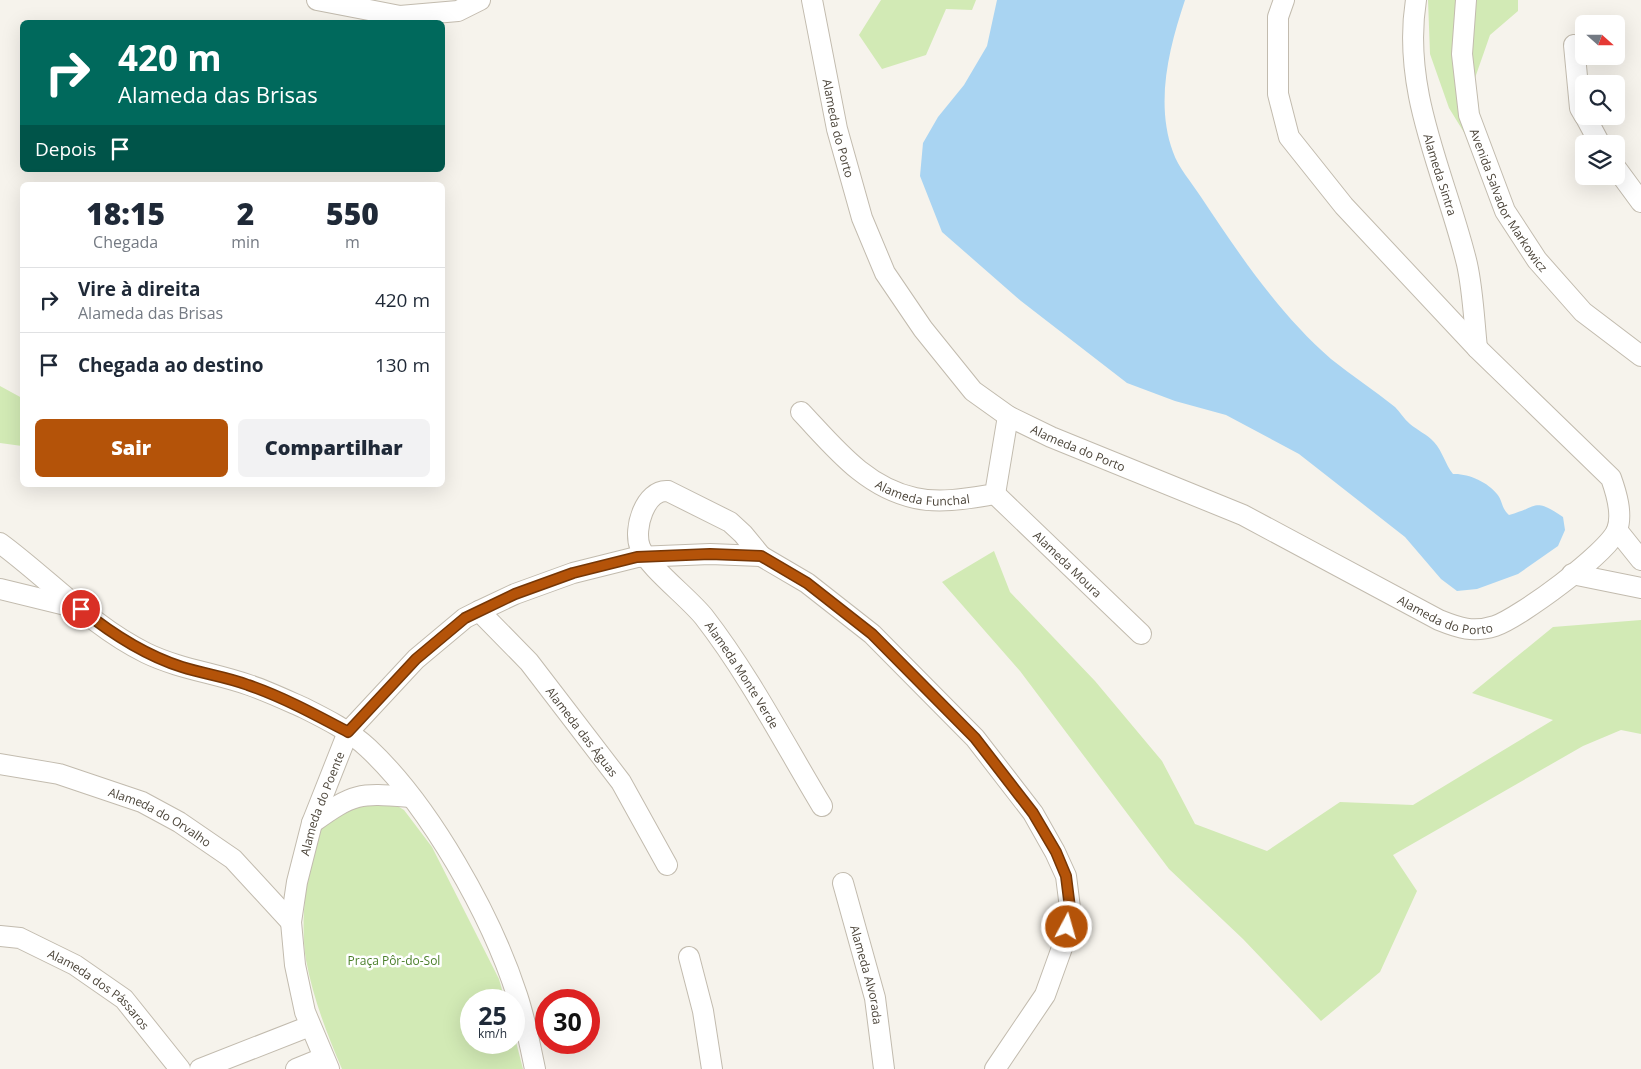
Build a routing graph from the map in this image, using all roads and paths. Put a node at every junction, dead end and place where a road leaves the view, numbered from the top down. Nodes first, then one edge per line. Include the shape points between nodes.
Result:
1 (317, 0) edge
2 (480, 0) edge
3 (812, 0) edge
4 (1284, 0) edge
5 (1416, 0) edge
6 (1466, 0) edge
7 (1574, 45) dead end
8 (1577, 75) edge
9 (1625, 180) edge
10 (1641, 202) edge
11 (1477, 348) junction
12 (1641, 356) edge
13 (802, 412) dead end
14 (1008, 416) junction
15 (995, 494) junction
16 (1617, 530) junction
17 (0, 543) edge
18 (761, 556) junction
19 (646, 557) junction
20 (1641, 560) edge
21 (1572, 574) junction
22 (1641, 588) edge
23 (0, 589) edge
24 (81, 609) junction
25 (479, 611) junction
26 (1142, 634) dead end
27 (348, 732) junction
28 (0, 764) edge
29 (411, 796) junction
30 (822, 806) dead end
31 (312, 823) junction
32 (667, 866) dead end
33 (843, 883) dead end
34 (291, 922) junction
35 (0, 936) edge
36 (689, 957) dead end
37 (310, 1026) junction
38 (326, 1063) edge
39 (180, 1069) edge
40 (200, 1069) edge
41 (296, 1069) edge
42 (535, 1069) edge
43 (712, 1069) edge
44 (884, 1069) edge
45 (995, 1069) edge

1 - 2 street via 400,16 458,11
3 - 14 street, Alameda do Porto via 836,129 862,218 885,273 923,330 973,391
4 - 11 street via 1278,17 1278,94 1289,137 1344,206
5 - 11 street, Alameda Sintra via 1412,27 1419,104 1467,265
6 - 12 street, Avenida Salvador Markowicz via 1462,54 1469,115 1505,211 1537,260 1583,312
7 - 8 street
9 - 10 street
11 - 16 street via 1611,478 1617,496
13 - 15 street, Alameda Funchal via 862,475 893,491 917,498 955,499
14 - 15 street
14 - 21 street, Alameda do Porto via 1050,437 1243,515 1439,620 1465,630 1494,626 1520,614
15 - 26 street, Alameda Moura
16 - 20 street
16 - 21 street, Alameda do Porto via 1602,550
17 - 24 street
18 - 19 street, Alameda do Poente
18 - 19 street via 730,522 663,491 650,498 638,525 638,542
18 - 45 street, Alameda do Poente via 807,583 872,634 928,689 975,738 1033,813 1056,852 1066,876 1070,908 1063,946 1045,994
19 - 25 street, Alameda do Poente via 573,573
19 - 30 street, Alameda Monte Verde via 703,616 736,663
21 - 22 street
23 - 24 street
24 - 27 street via 110,632 147,654 248,685 304,708
25 - 27 street, Alameda do Poente via 465,618 416,659
25 - 32 street, Alameda das Águas via 529,662 620,782
27 - 29 street via 368,747
27 - 31 street, Alameda do Poente
28 - 34 street, Alameda do Orvalho via 58,774 109,789 150,806 233,860
29 - 31 street via 373,793 357,796 337,804
29 - 42 street via 439,836 495,940 517,996
31 - 34 street, Alameda do Poente
33 - 44 street, Alameda Alvorada via 875,998
34 - 37 street, Alameda do Poente via 295,964
35 - 39 street, Alameda dos Pássaros via 20,938 75,965 124,999
36 - 43 street via 704,1011
37 - 38 street, Alameda do Poente
37 - 40 street
38 - 41 street

